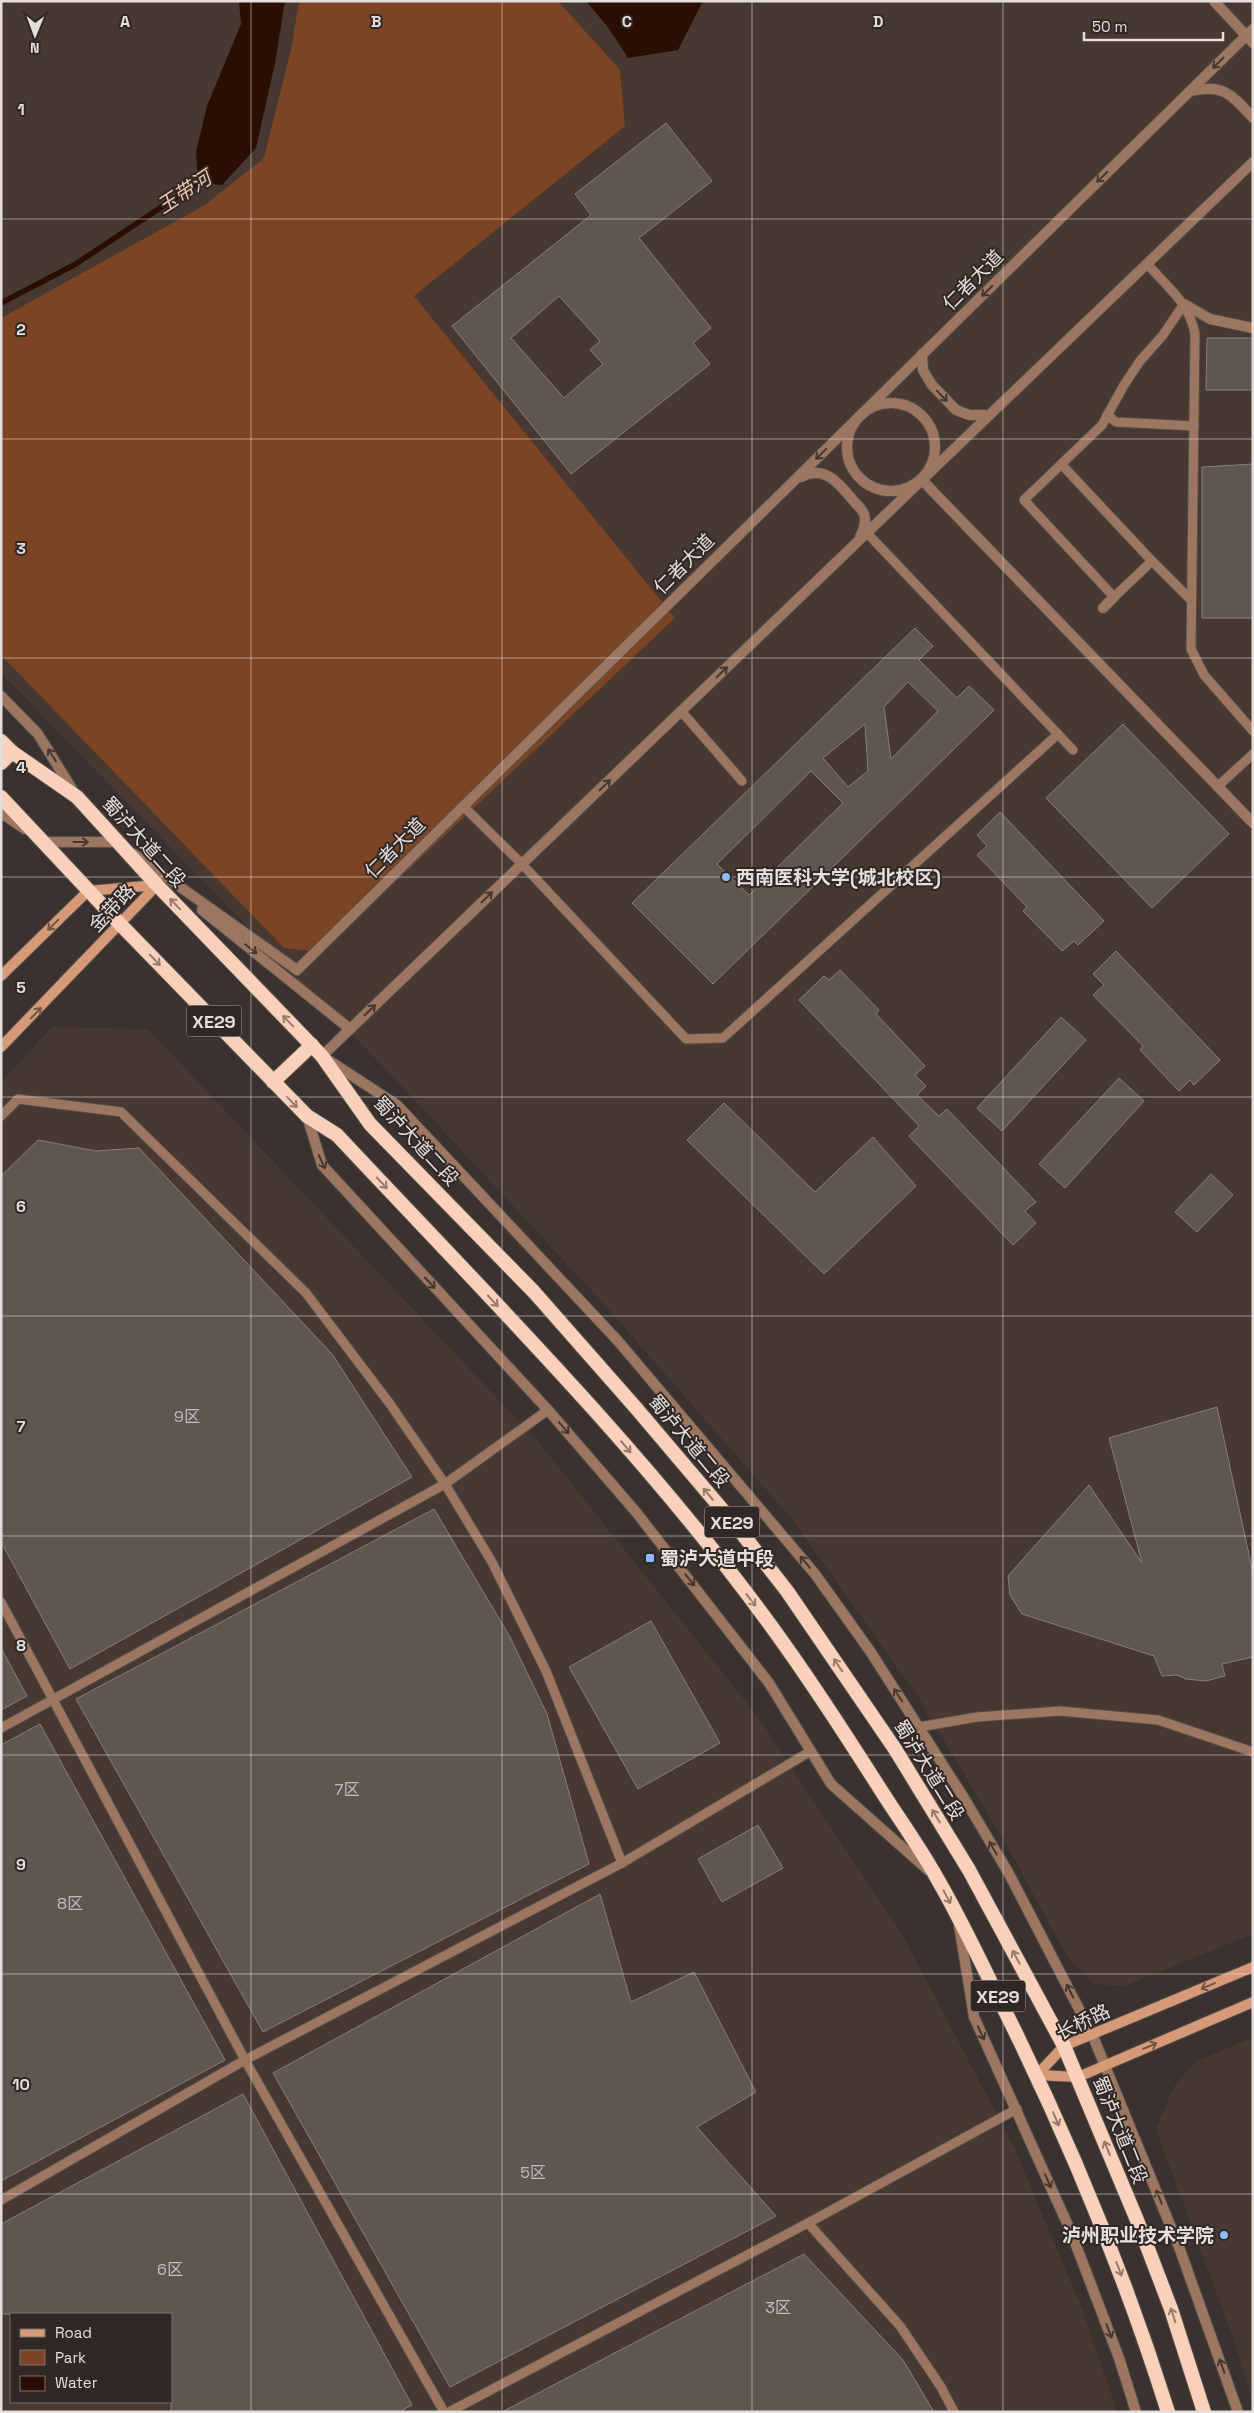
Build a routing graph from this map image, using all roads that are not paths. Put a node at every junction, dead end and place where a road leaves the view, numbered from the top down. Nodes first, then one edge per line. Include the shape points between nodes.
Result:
1 (1214, 1) edge
2 (1250, 36) edge
3 (1189, 92) junction
4 (1253, 118) edge
5 (1251, 163) edge
6 (1147, 264) junction
7 (1184, 304) junction
8 (1253, 328) edge
9 (922, 354) junction
10 (864, 412) junction
11 (989, 415) junction
12 (1107, 415) junction
13 (1194, 426) junction
14 (1062, 465) junction
15 (795, 480) junction
16 (922, 480) junction
17 (863, 536) junction
18 (1152, 561) junction
19 (1114, 597) junction
20 (1191, 600) junction
21 (1103, 608) dead end
22 (1, 696) edge
23 (681, 711) junction
24 (1253, 731) edge
25 (1058, 734) junction
26 (1, 741) edge
27 (1073, 750) dead end
28 (12, 752) junction
29 (1253, 754) edge
30 (1, 763) edge
31 (742, 781) dead end
32 (1217, 787) junction
33 (1, 797) edge
34 (77, 797) junction
35 (463, 806) junction
36 (1, 813) edge
37 (1253, 824) edge
38 (44, 842) junction
39 (118, 842) junction
40 (522, 864) junction
41 (157, 885) junction
42 (88, 891) junction
43 (120, 925) junction
44 (1, 976) edge
45 (350, 1029) junction
46 (312, 1045) junction
47 (1, 1047) edge
48 (322, 1056) junction
49 (273, 1082) junction
50 (1, 1116) edge
51 (307, 1116) junction
52 (548, 1410) junction
53 (445, 1484) junction
54 (1, 1602) edge
55 (54, 1700) junction
56 (919, 1727) junction
57 (1, 1728) edge
58 (811, 1751) junction
59 (1253, 1752) edge
60 (622, 1863) junction
61 (937, 1877) junction
62 (958, 1917) junction
63 (1253, 1967) edge
64 (1253, 2002) edge
65 (1092, 2034) junction
66 (1064, 2046) junction
67 (245, 2060) junction
68 (1105, 2065) junction
69 (1037, 2075) junction
70 (1078, 2076) junction
71 (1017, 2109) junction
72 (1, 2200) edge
73 (808, 2224) junction
74 (444, 2412) edge
75 (449, 2412) edge
76 (954, 2412) edge
77 (1136, 2412) edge
78 (1168, 2412) edge
79 (1204, 2412) edge
80 (1238, 2412) edge

1 - 2 street
2 -> 3 street, 仁者大道
3 - 4 street via 1206,87 1230,94
3 -> 9 street, 仁者大道
5 - 6 street
6 - 7 lane
6 - 11 street
7 - 8 street via 1210,319
7 - 12 lane via 1163,336 1140,361
7 - 13 lane via 1195,334
9 - 10 street, 仁者大道
9 -> 11 street via 923,370 932,385 956,410 969,415
10 -> 15 street, 仁者大道
10 - 16 street via 892,402 910,407 926,419 936,450 934,461
10 - 16 street via 850,429 847,440 854,471 870,486 891,492
11 - 16 street
12 - 13 lane via 1116,422
12 - 14 lane
13 - 20 lane
14 - 18 lane
14 - 19 lane via 1024,500
15 - 17 street via 809,473 822,472 836,480 864,514
15 - 35 street, 仁者大道
16 - 17 street
16 - 32 street
23 -> 17 street
17 - 25 lane
18 - 19 lane
18 - 20 lane
19 - 21 street
20 - 24 lane via 1192,649 1196,661 1204,675
34 -> 22 street via 38,734
23 - 31 lane
40 -> 23 street
25 - 27 lane
25 - 40 lane via 723,1038 686,1039
26 - 28 highway, 蜀泸大道二段 / XE29
28 - 30 highway
28 - 34 highway, 蜀泸大道二段 / XE29
29 - 32 lane
32 - 37 street
33 - 38 highway, XE29
34 - 39 highway, 蜀泸大道二段 / XE29
35 - 39 street, 仁者大道 via 297,970
35 - 40 lane
36 - 38 street
38 -> 39 street
38 - 42 highway, XE29
39 - 41 highway, 蜀泸大道二段 / XE29
39 -> 45 street
45 -> 40 street
41 - 42 main road, 金带路
41 - 43 main road, 金带路
46 -> 41 highway, 蜀泸大道二段 / XE29
42 - 43 highway, XE29
42 -> 44 main road, 金带路
47 -> 43 main road, 金带路
43 -> 49 highway, XE29
45 - 48 street
46 - 48 highway, 蜀泸大道二段 / XE29
46 - 49 highway
56 -> 48 street via 815,1574 618,1341 397,1105
66 -> 48 highway, 蜀泸大道二段 / XE29 via 954,1846 895,1749 787,1591 737,1527 534,1292 370,1124
49 -> 51 highway, XE29
50 - 53 lane via 18,1099 121,1112 306,1293 390,1404
51 -> 52 street via 322,1165
51 -> 61 highway, XE29 via 337,1135 506,1315 613,1432 713,1551 812,1684
52 - 53 lane
52 -> 58 street via 718,1614 769,1683
53 - 55 lane
53 - 60 lane via 492,1562 546,1671
54 - 55 lane
55 - 57 lane
55 - 67 lane
56 - 59 lane via 977,1717 1060,1711 1158,1720
65 -> 56 street via 1008,1872
58 - 60 lane
58 - 61 street via 831,1784
60 - 67 lane
61 -> 62 highway, XE29
62 - 69 highway, XE29
62 -> 71 street via 974,2017
63 -> 65 main road, 长桥路
68 -> 64 main road
65 - 66 main road, 长桥路
65 - 68 street
66 - 69 main road, 长桥路
66 - 70 highway, 蜀泸大道二段 / XE29
67 - 72 lane
67 - 74 lane
68 - 70 main road
80 -> 68 street via 1179,2247
69 - 70 main road
69 -> 78 highway, XE29 via 1138,2318
79 -> 70 highway, 蜀泸大道二段 / XE29 via 1171,2308
71 - 73 lane
71 -> 77 street via 1071,2232
73 - 75 lane
73 - 76 lane via 900,2326

